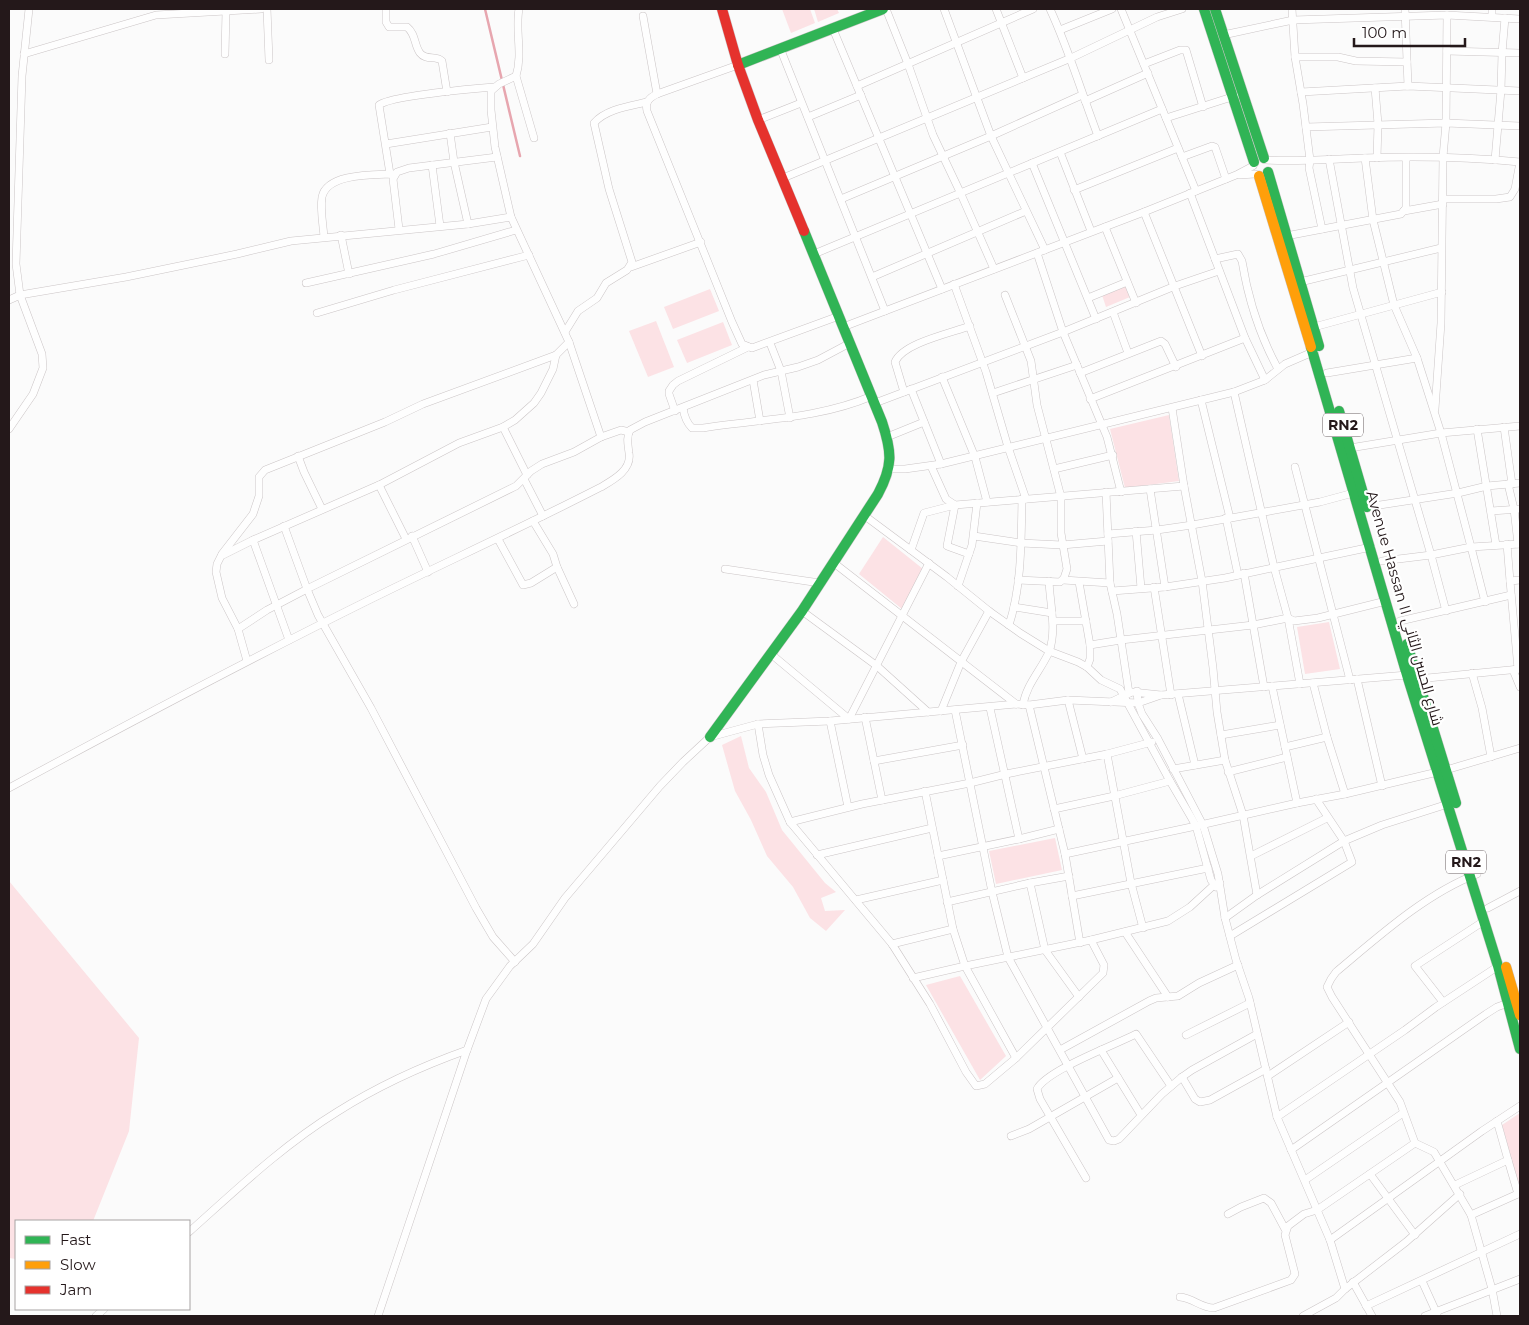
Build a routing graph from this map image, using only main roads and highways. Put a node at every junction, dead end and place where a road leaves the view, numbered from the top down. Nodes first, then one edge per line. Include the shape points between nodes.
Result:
1 (722, 9) edge
2 (884, 9) edge
3 (1204, 9) edge
4 (1215, 9) edge
5 (738, 65) junction
6 (1237, 95) junction
7 (1261, 167) junction
8 (1316, 351) junction
9 (1359, 492) junction
10 (1412, 677) junction
11 (710, 738) road end
12 (1473, 875) junction
13 (1501, 964) junction
14 (1512, 1001) junction
15 (1520, 1015) edge
16 (1520, 1049) edge

1 - 5 main road
2 - 5 main road
3 - 6 main road, Avenue Hassan II شارع الحسن الثاني / RN2
4 - 6 main road, Avenue Hassan II شارع الحسن الثاني / RN2
5 - 11 main road via 887,437 890,468 866,516
6 - 7 main road, Avenue Hassan II شارع الحسن الثاني / RN2
7 - 8 main road, Avenue Hassan II شارع الحسن الثاني / RN2
7 - 8 main road, Avenue Hassan II شارع الحسن الثاني / RN2 via 1314,327
8 - 9 main road, Avenue Hassan II شارع الحسن الثاني / RN2
8 - 9 main road, Avenue Hassan II شارع الحسن الثاني / RN2 via 1327,373 1350,448
9 - 10 main road, Avenue Hassan II شارع الحسن الثاني / RN2 via 1386,601
9 - 10 main road, Avenue Hassan II شارع الحسن الثاني / RN2 via 1367,507 1400,621
10 - 12 main road, Avenue Hassan II شارع الحسن الثاني / RN2
12 - 13 main road, Avenue Hassan II شارع الحسن الثاني / RN2 via 1484,921
12 - 13 main road, Avenue Hassan II شارع الحسن الثاني / RN2 via 1488,908
13 - 14 main road, Avenue Hassan II شارع الحسن الثاني / RN2
14 - 15 main road, Avenue Hassan II شارع الحسن الثاني / RN2
14 - 16 main road, Avenue Hassan II شارع الحسن الثاني / RN2

